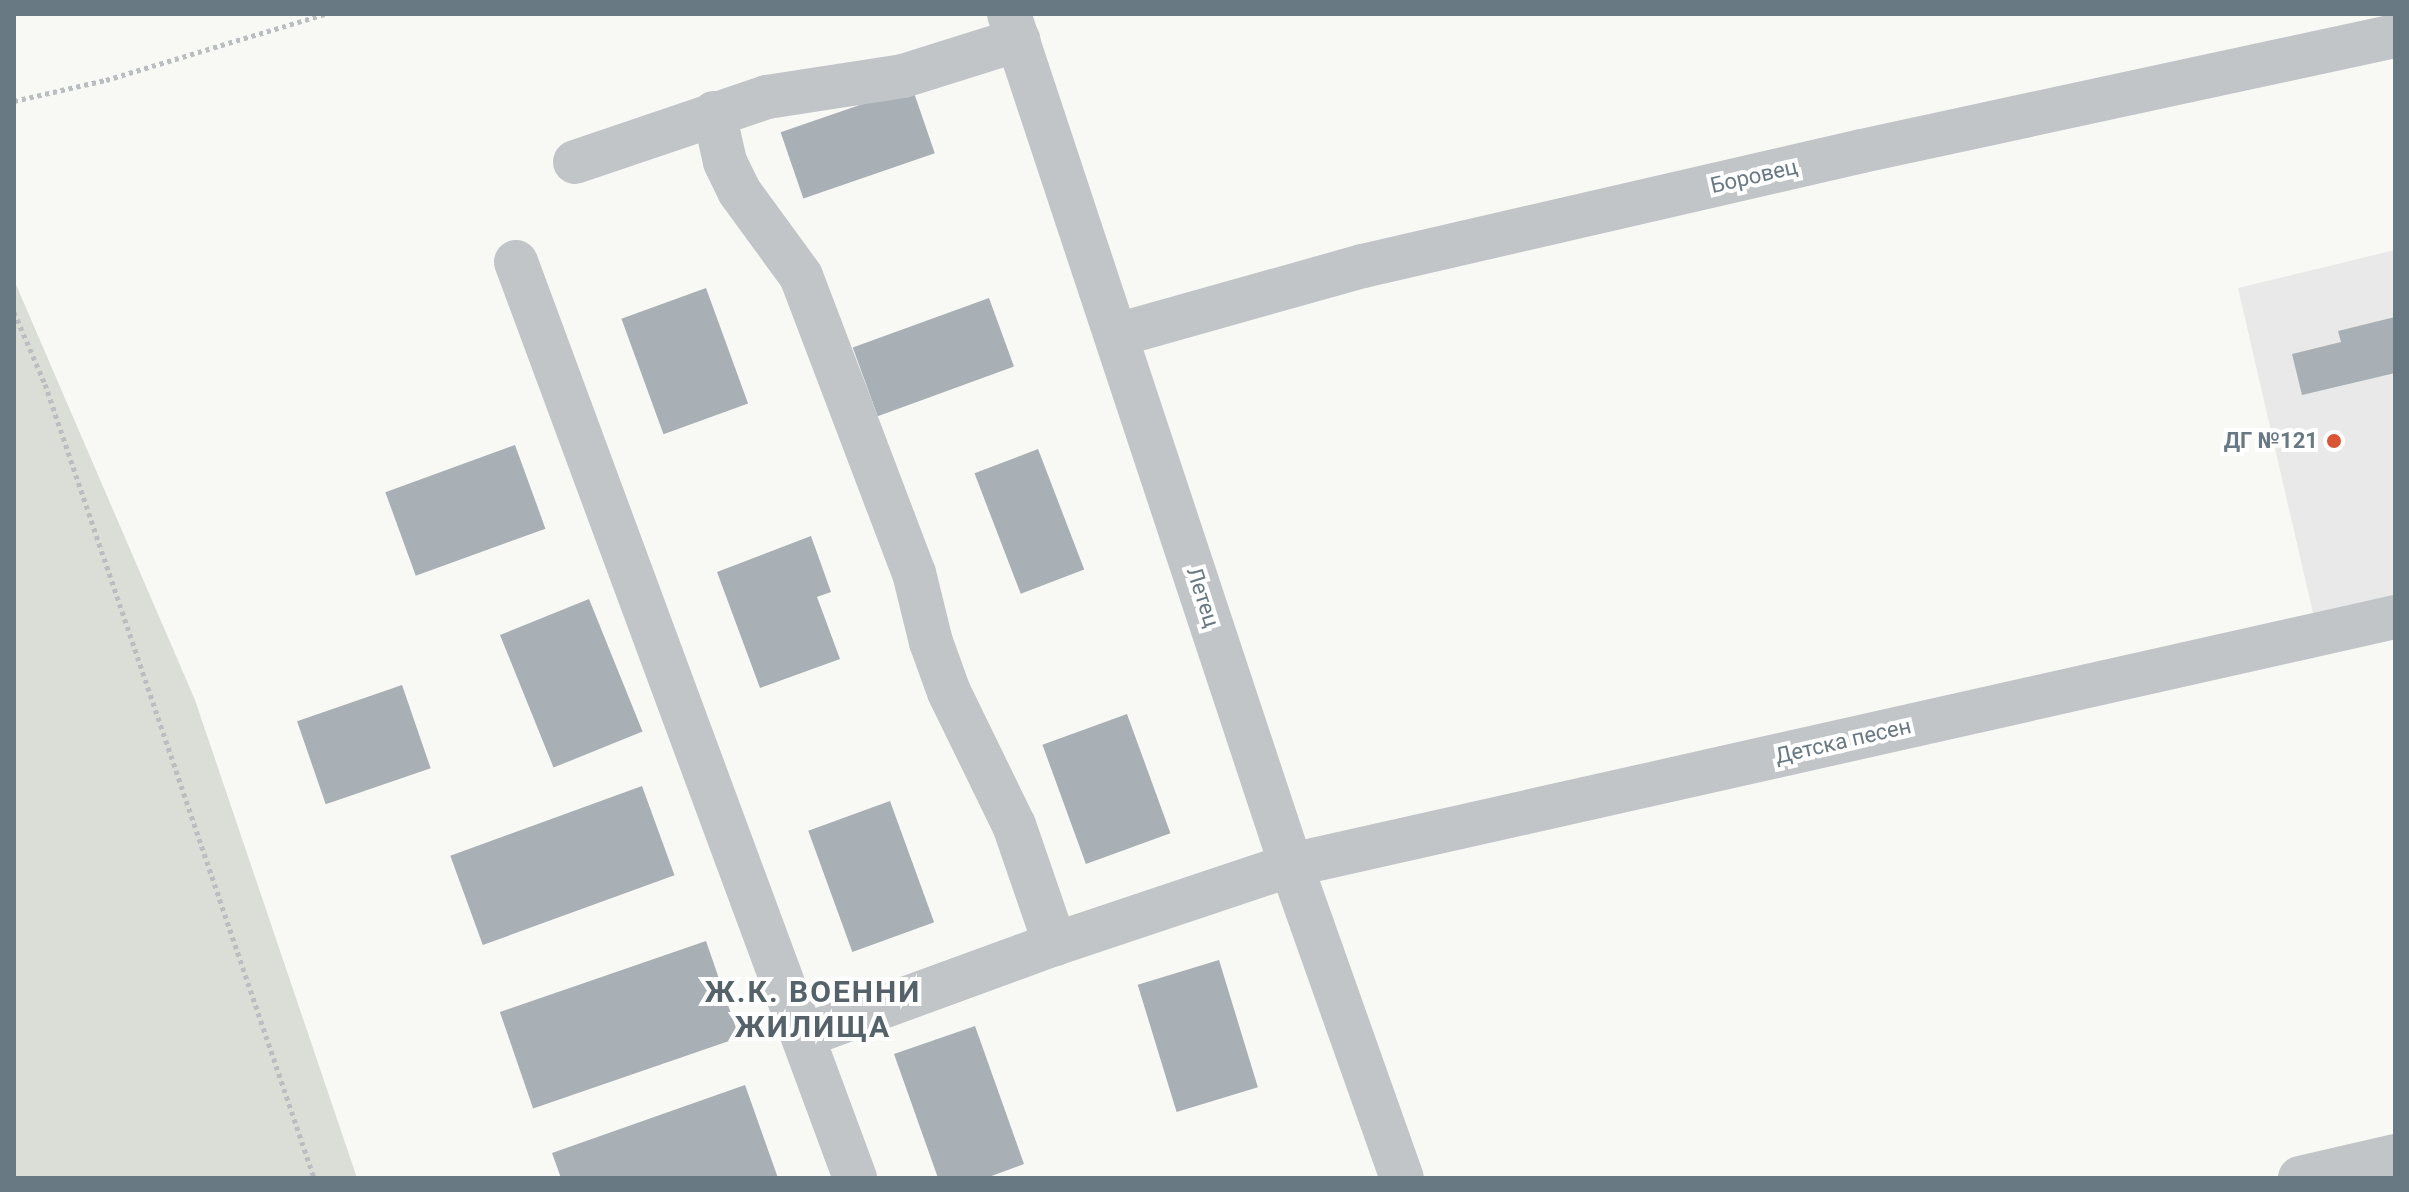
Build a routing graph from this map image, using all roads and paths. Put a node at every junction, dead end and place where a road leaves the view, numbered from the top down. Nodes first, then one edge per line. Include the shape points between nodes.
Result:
1 (324, 14) edge
2 (1013, 27) edge
3 (2395, 36) edge
4 (14, 101) edge
5 (714, 113) junction
6 (575, 162) dead end
7 (516, 262) dead end
8 (14, 312) edge
9 (1117, 335) junction
10 (2395, 617) edge
11 (1291, 865) junction
12 (1055, 944) junction
13 (803, 1036) junction
14 (2395, 1156) edge
15 (314, 1178) edge
16 (855, 1178) edge
17 (1402, 1178) edge
18 (2300, 1178) edge

1 - 4 path via 106,80
2 - 5 street via 903,76 767,97
2 - 9 street, Летец
3 - 9 street, Боровец via 1363,266
5 - 6 street
5 - 12 street via 725,162 739,191 801,276 914,573 949,692 1014,825
7 - 13 street
8 - 15 path via 45,384
9 - 11 street, Летец
10 - 11 street, Детска песен
11 - 12 street, Детска песен
11 - 17 street, Летец
12 - 13 street, Детска песен
13 - 16 street
14 - 18 street

